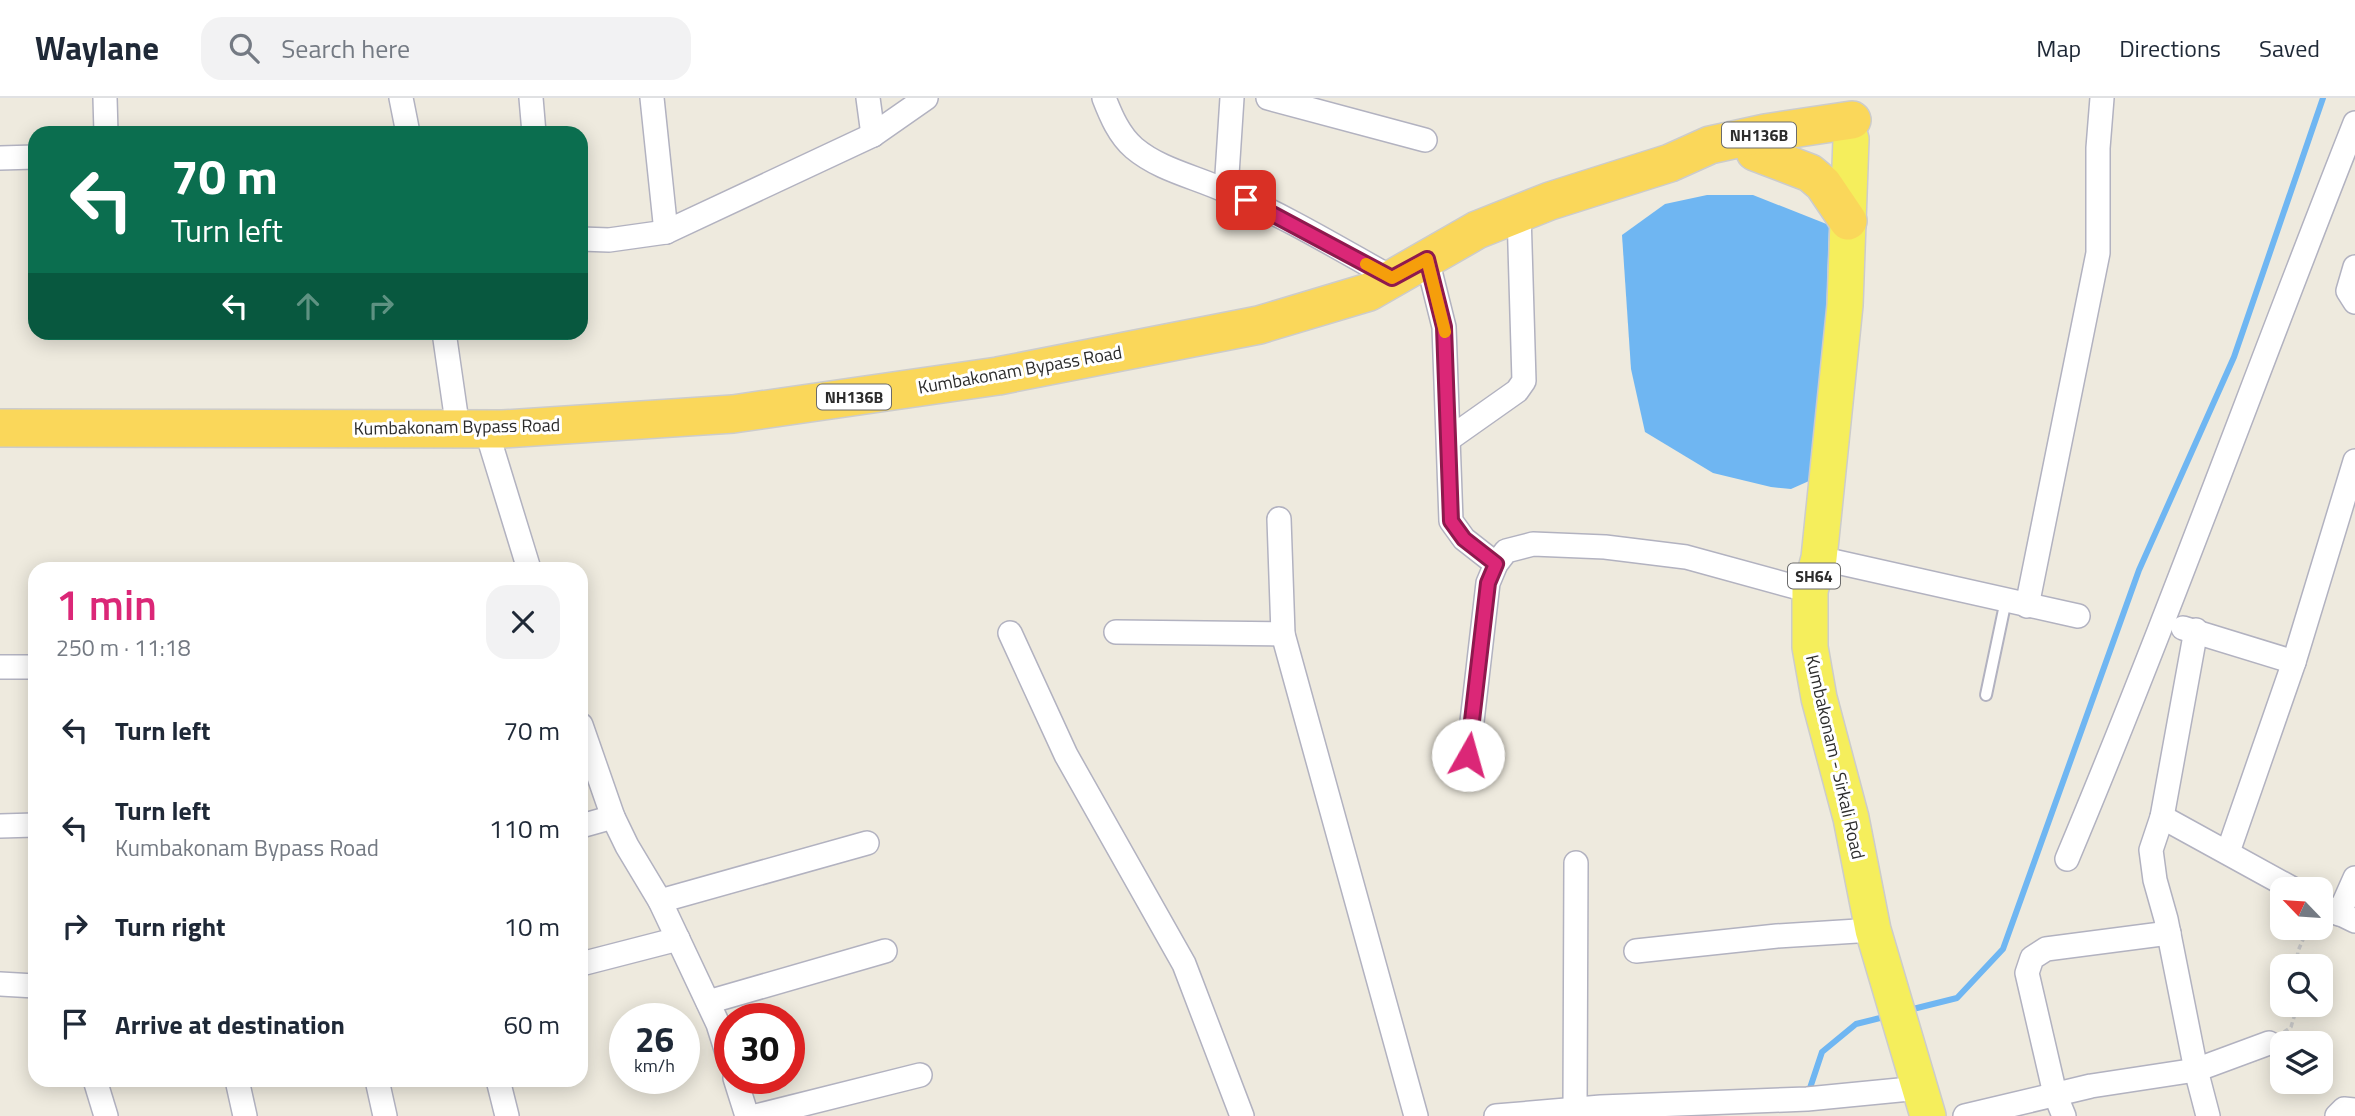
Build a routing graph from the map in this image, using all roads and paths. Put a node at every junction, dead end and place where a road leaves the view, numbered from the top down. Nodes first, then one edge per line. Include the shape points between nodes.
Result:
1 (105, 98) edge
2 (401, 98) edge
3 (531, 98) edge
4 (652, 98) edge
5 (869, 98) edge
6 (926, 98) edge
7 (1104, 98) edge
8 (1232, 98) edge
9 (1268, 98) edge
10 (1822, 98) edge
11 (2102, 98) edge
12 (1852, 119) edge
13 (2355, 122) edge
14 (106, 126) edge
15 (407, 126) edge
16 (533, 126) edge
17 (873, 135) junction
18 (1425, 140) dead end
19 (1760, 143) junction
20 (28, 157) edge
21 (0, 158) edge
22 (1226, 190) junction
23 (1519, 213) junction
24 (1848, 221) junction
25 (666, 232) junction
26 (588, 239) edge
27 (1427, 259) junction
28 (2355, 267) edge
29 (1392, 278) junction
30 (2355, 302) edge
31 (446, 340) edge
32 (0, 428) edge
33 (472, 429) junction
34 (1449, 439) junction
35 (2355, 461) edge
36 (1279, 519) dead end
37 (1819, 558) junction
38 (525, 562) edge
39 (1496, 564) junction
40 (1810, 591) junction
41 (2016, 603) junction
42 (2078, 616) dead end
43 (2162, 623) junction
44 (2196, 630) junction
45 (1116, 632) dead end
46 (1010, 633) dead end
47 (1283, 634) junction
48 (2294, 663) junction
49 (0, 667) edge
50 (28, 667) edge
51 (1986, 695) dead end
52 (588, 745) edge
53 (1468, 755) dead end
54 (613, 817) junction
55 (2162, 817) junction
56 (588, 824) edge
57 (0, 826) edge
58 (28, 828) edge
59 (867, 843) dead end
60 (2228, 852) junction
61 (2067, 859) dead end
62 (1576, 863) dead end
63 (2272, 877) edge
64 (2355, 878) edge
65 (660, 901) junction
66 (2338, 913) edge
67 (1873, 930) junction
68 (2169, 933) junction
69 (678, 939) junction
70 (885, 951) dead end
71 (1636, 951) dead end
72 (588, 962) edge
73 (0, 984) edge
74 (28, 986) edge
75 (708, 1002) junction
76 (714, 1015) edge
77 (2294, 1017) edge
78 (2269, 1043) joint
79 (2196, 1070) junction
80 (919, 1075) dead end
81 (97, 1087) edge
82 (239, 1087) edge
83 (379, 1087) edge
84 (500, 1087) edge
85 (740, 1094) edge
86 (2055, 1094) junction
87 (1924, 1102) edge
88 (1575, 1109) junction
89 (1745, 1109) edge
90 (1679, 1110) edge
91 (2355, 1110) edge
92 (106, 1116) edge
93 (245, 1116) edge
94 (385, 1116) edge
95 (507, 1116) edge
96 (747, 1116) edge
97 (756, 1116) edge
98 (1242, 1116) edge
99 (1416, 1116) edge
100 (1496, 1116) edge
101 (1965, 1116) edge
102 (2063, 1116) edge
103 (2208, 1116) edge
104 (2337, 1116) edge

1 - 14 street
2 - 15 street
3 - 16 street
4 - 25 street
5 - 17 street
6 - 17 street
7 - 22 street via 1114,122 1133,147 1156,163
8 - 22 street
9 - 18 street
10 - 19 highway
11 - 41 street via 2098,253
12 - 19 highway, Kumbakonam Bypass Road / NH136B
12 - 24 main road, Kumbakonam - Sirkali Road / SH64
13 - 43 street
17 - 25 street
19 - 23 highway, Kumbakonam Bypass Road / NH136B via 1710,145 1670,163
19 - 24 highway via 1823,184
20 - 21 street
22 - 29 street
23 - 27 highway, Kumbakonam Bypass Road / NH136B via 1477,230
23 - 34 street via 1524,381 1517,391
24 - 37 main road, Kumbakonam - Sirkali Road / SH64 via 1845,304
25 - 26 street
27 - 29 highway, Kumbakonam Bypass Road / NH136B
27 - 34 street via 1444,327
28 - 30 street via 2348,291
29 - 33 highway, Kumbakonam Bypass Road / NH136B via 1368,292 1259,325 998,376 733,414
31 - 33 street
32 - 33 highway, Kumbakonam Bypass Road / NH136B
33 - 38 street
34 - 39 street via 1451,521 1464,539
35 - 48 street
36 - 47 street
37 - 40 main road, Kumbakonam - Sirkali Road / SH64
37 - 41 street
39 - 40 street via 1506,551 1534,544 1605,547 1686,557
39 - 53 street via 1488,583
40 - 67 main road, Kumbakonam - Sirkali Road / SH64 via 1810,647 1819,698 1851,818
41 - 42 street
41 - 51 lane
43 - 44 street
43 - 61 street
44 - 48 street
44 - 55 street
45 - 47 street
46 - 98 street via 1066,755 1184,964
47 - 99 street
48 - 60 street
49 - 50 street
52 - 54 street
54 - 56 street
54 - 65 street
55 - 60 street
55 - 68 street via 2151,850
57 - 58 street
59 - 65 street
60 - 63 street
62 - 88 street
64 - 66 street
65 - 69 street
67 - 71 street
67 - 87 main road, Kumbakonam - Sirkali Road / SH64
68 - 79 street
68 - 86 street via 2046,949 2032,958 2027,973
69 - 72 street
69 - 75 street
70 - 75 street
73 - 74 street
75 - 76 street
77 - 78 path via 2291,1027
78 - 79 street
79 - 86 street
79 - 103 street
80 - 97 street
81 - 92 street
82 - 93 street
83 - 94 street
84 - 95 street
85 - 96 street
86 - 101 street
86 - 102 street
87 - 89 street via 1807,1099
88 - 90 street
88 - 100 street
89 - 90 street
91 - 104 street via 2344,1109

